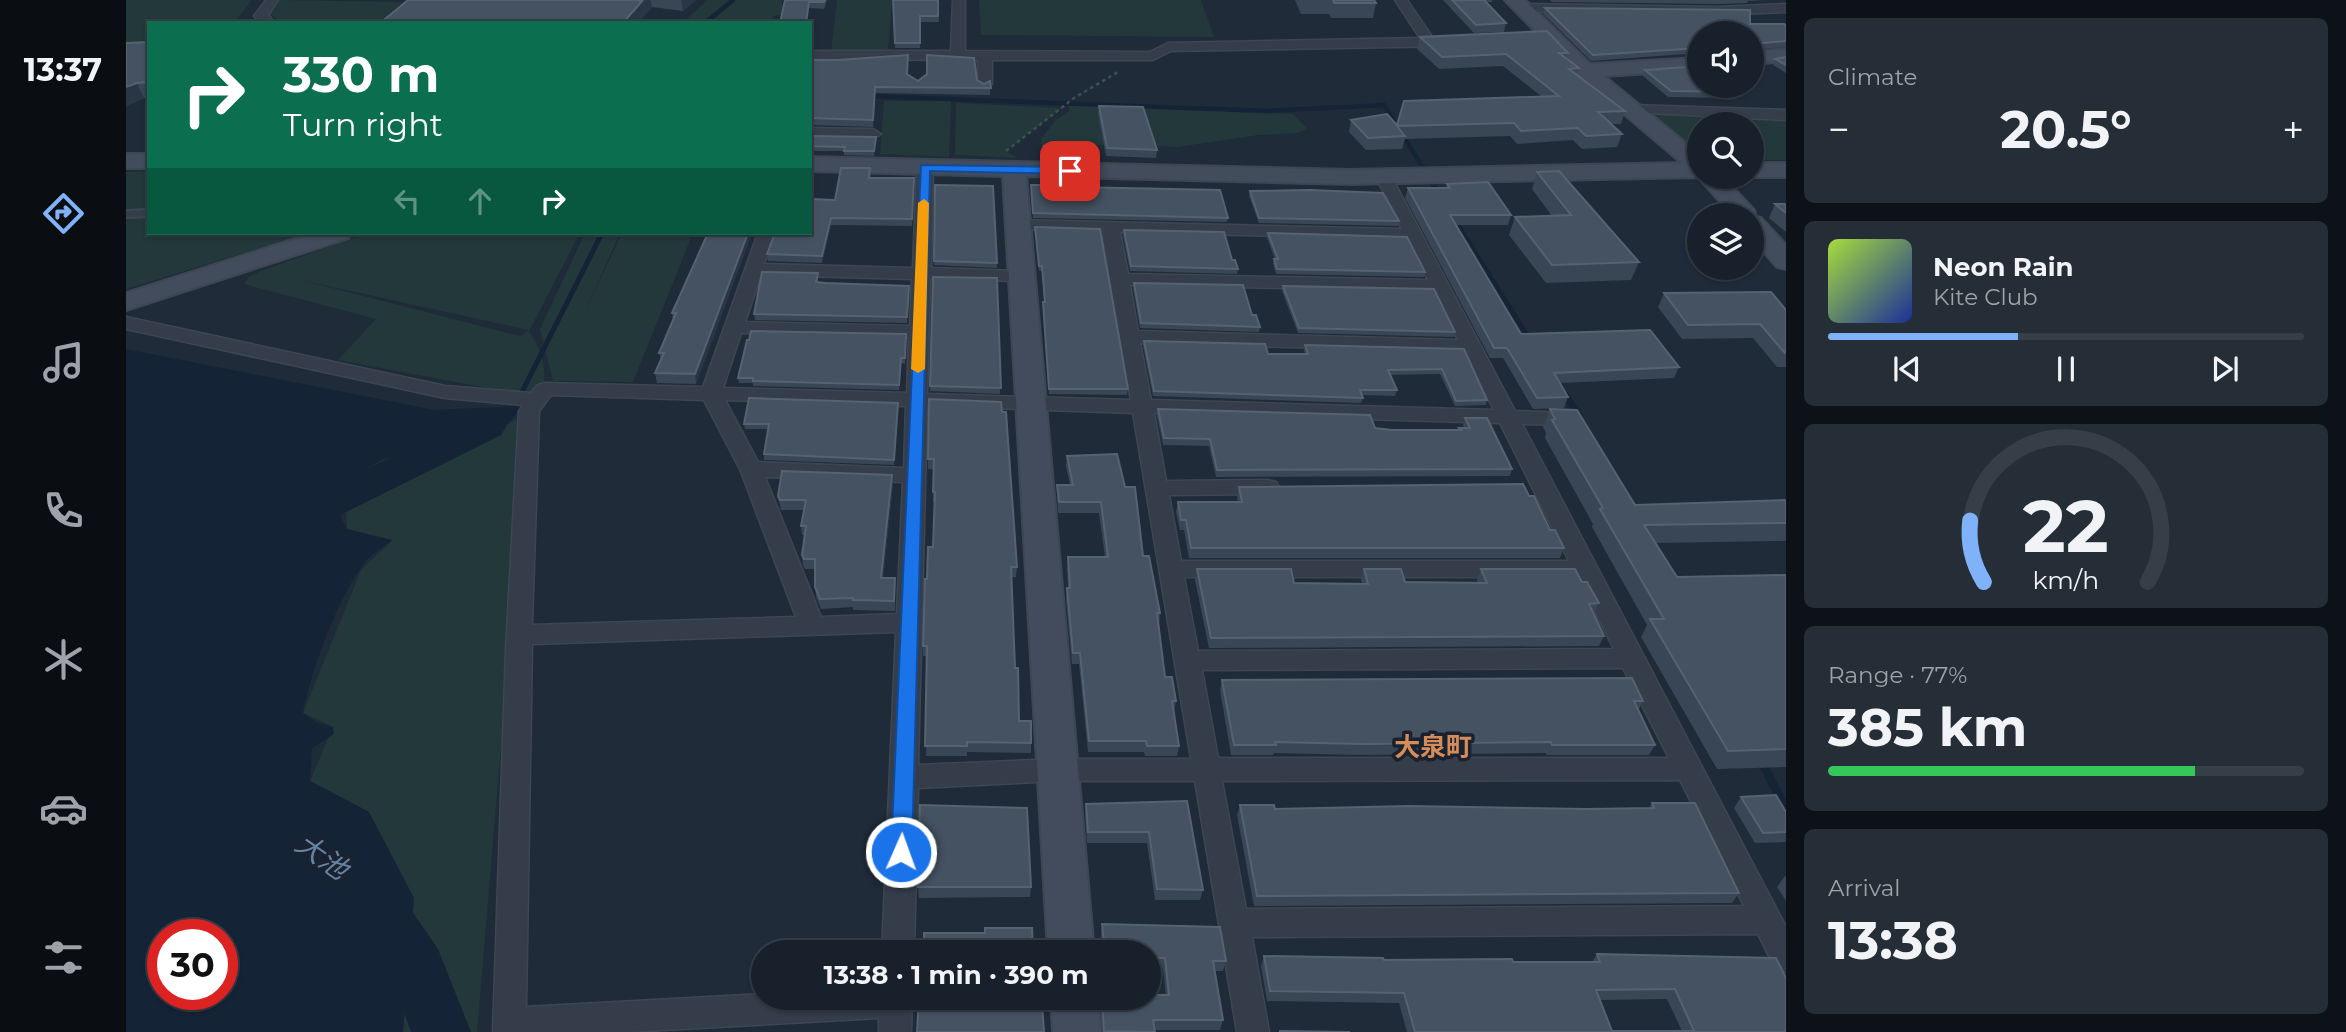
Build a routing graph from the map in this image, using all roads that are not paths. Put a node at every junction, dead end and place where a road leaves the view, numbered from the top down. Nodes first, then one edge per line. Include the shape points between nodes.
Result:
1 (272, 0) edge
2 (959, 0) edge
3 (1401, 0) edge
4 (1696, 0) edge
5 (1731, 0) edge
6 (1517, 4) edge
7 (1786, 8) edge
8 (1748, 10) junction
9 (1713, 11) junction
10 (267, 21) edge
11 (1468, 41) edge
12 (1429, 42) junction
13 (812, 55) edge
14 (958, 55) junction
15 (1786, 55) edge
16 (985, 56) junction
17 (1764, 57) edge
18 (1687, 65) edge
19 (1585, 71) junction
20 (985, 84) edge
21 (1632, 109) junction
22 (1786, 115) edge
23 (812, 133) edge
24 (873, 134) edge
25 (1687, 157) edge
26 (147, 160) edge
27 (1010, 160) junction
28 (126, 161) edge
29 (812, 164) edge
30 (925, 167) junction
31 (1687, 168) edge
32 (1764, 170) edge
33 (1786, 170) edge
34 (1384, 177) junction
35 (1721, 189) edge
36 (1734, 203) edge
37 (147, 213) edge
38 (126, 214) edge
39 (1018, 224) junction
40 (1110, 226) junction
41 (1414, 234) junction
42 (333, 235) edge
43 (765, 235) edge
44 (1764, 236) edge
45 (1786, 261) edge
46 (754, 269) junction
47 (921, 274) junction
48 (1021, 276) junction
49 (1119, 279) junction
50 (1441, 286) junction
51 (126, 302) edge
52 (126, 323) edge
53 (734, 327) junction
54 (919, 332) junction
55 (1129, 337) junction
56 (1472, 346) junction
57 (711, 394) junction
58 (537, 400) junction
59 (917, 400) junction
60 (1029, 403) junction
61 (1140, 407) junction
62 (1510, 418) junction
63 (1568, 419) edge
64 (751, 468) junction
65 (914, 475) junction
66 (1517, 485) edge
67 (1544, 485) junction
68 (1294, 487) edge
69 (1155, 488) junction
70 (1169, 569) junction
71 (1587, 569) junction
72 (909, 623) junction
73 (812, 626) junction
74 (520, 635) junction
75 (1633, 658) junction
76 (1186, 661) junction
77 (1205, 769) junction
78 (1689, 769) junction
79 (1057, 770) junction
80 (904, 777) junction
81 (1767, 920) junction
82 (1233, 923) junction
83 (898, 940) edge
84 (1070, 940) edge
85 (1786, 958) edge
86 (896, 1010) edge
87 (1075, 1010) edge
88 (509, 1027) edge
89 (1077, 1032) edge
90 (1252, 1032) edge

1 - 10 street via 261,16
2 - 14 street
3 - 12 street
4 - 9 street
5 - 8 street
6 - 9 street
6 - 19 street via 1543,37
7 - 8 street
8 - 9 street
11 - 12 street
12 - 16 street via 1168,47 1153,56
13 - 14 street via 917,62
14 - 16 street
15 - 17 street
16 - 20 street
18 - 19 street
19 - 21 street
21 - 22 street
21 - 25 street
23 - 24 street
26 - 28 street
27 - 30 street
27 - 34 street
27 - 39 street
29 - 30 street
30 - 47 street
31 - 34 street
32 - 33 street
34 - 41 street
35 - 36 street
37 - 38 lane
39 - 40 street
39 - 48 street
40 - 41 street
40 - 49 street
41 - 50 street
42 - 51 street
43 - 46 street
44 - 45 street
46 - 47 street
46 - 53 street
47 - 48 street
47 - 54 street
48 - 60 street
49 - 50 street
49 - 55 street
50 - 56 street
52 - 58 street via 445,392
53 - 54 street
53 - 57 street
54 - 59 street
55 - 56 street
55 - 61 street
56 - 62 street
57 - 58 street via 545,389
57 - 59 street
57 - 64 street
58 - 74 street via 529,411
59 - 60 street
59 - 65 street
60 - 61 street
60 - 79 street
61 - 62 street
61 - 69 street
62 - 63 street
62 - 67 street
64 - 65 street
64 - 73 street
65 - 72 street
66 - 67 street
67 - 71 street
68 - 69 street
69 - 70 street
70 - 71 street
70 - 76 street
71 - 75 street
72 - 73 street
72 - 80 street
73 - 74 street
74 - 88 street
75 - 76 street
75 - 78 street
76 - 77 street
77 - 78 street
77 - 79 street
77 - 82 street
78 - 81 street
79 - 80 street
79 - 84 street
80 - 83 street
81 - 82 street
81 - 85 street
82 - 90 street
86 - 88 street
87 - 89 street

